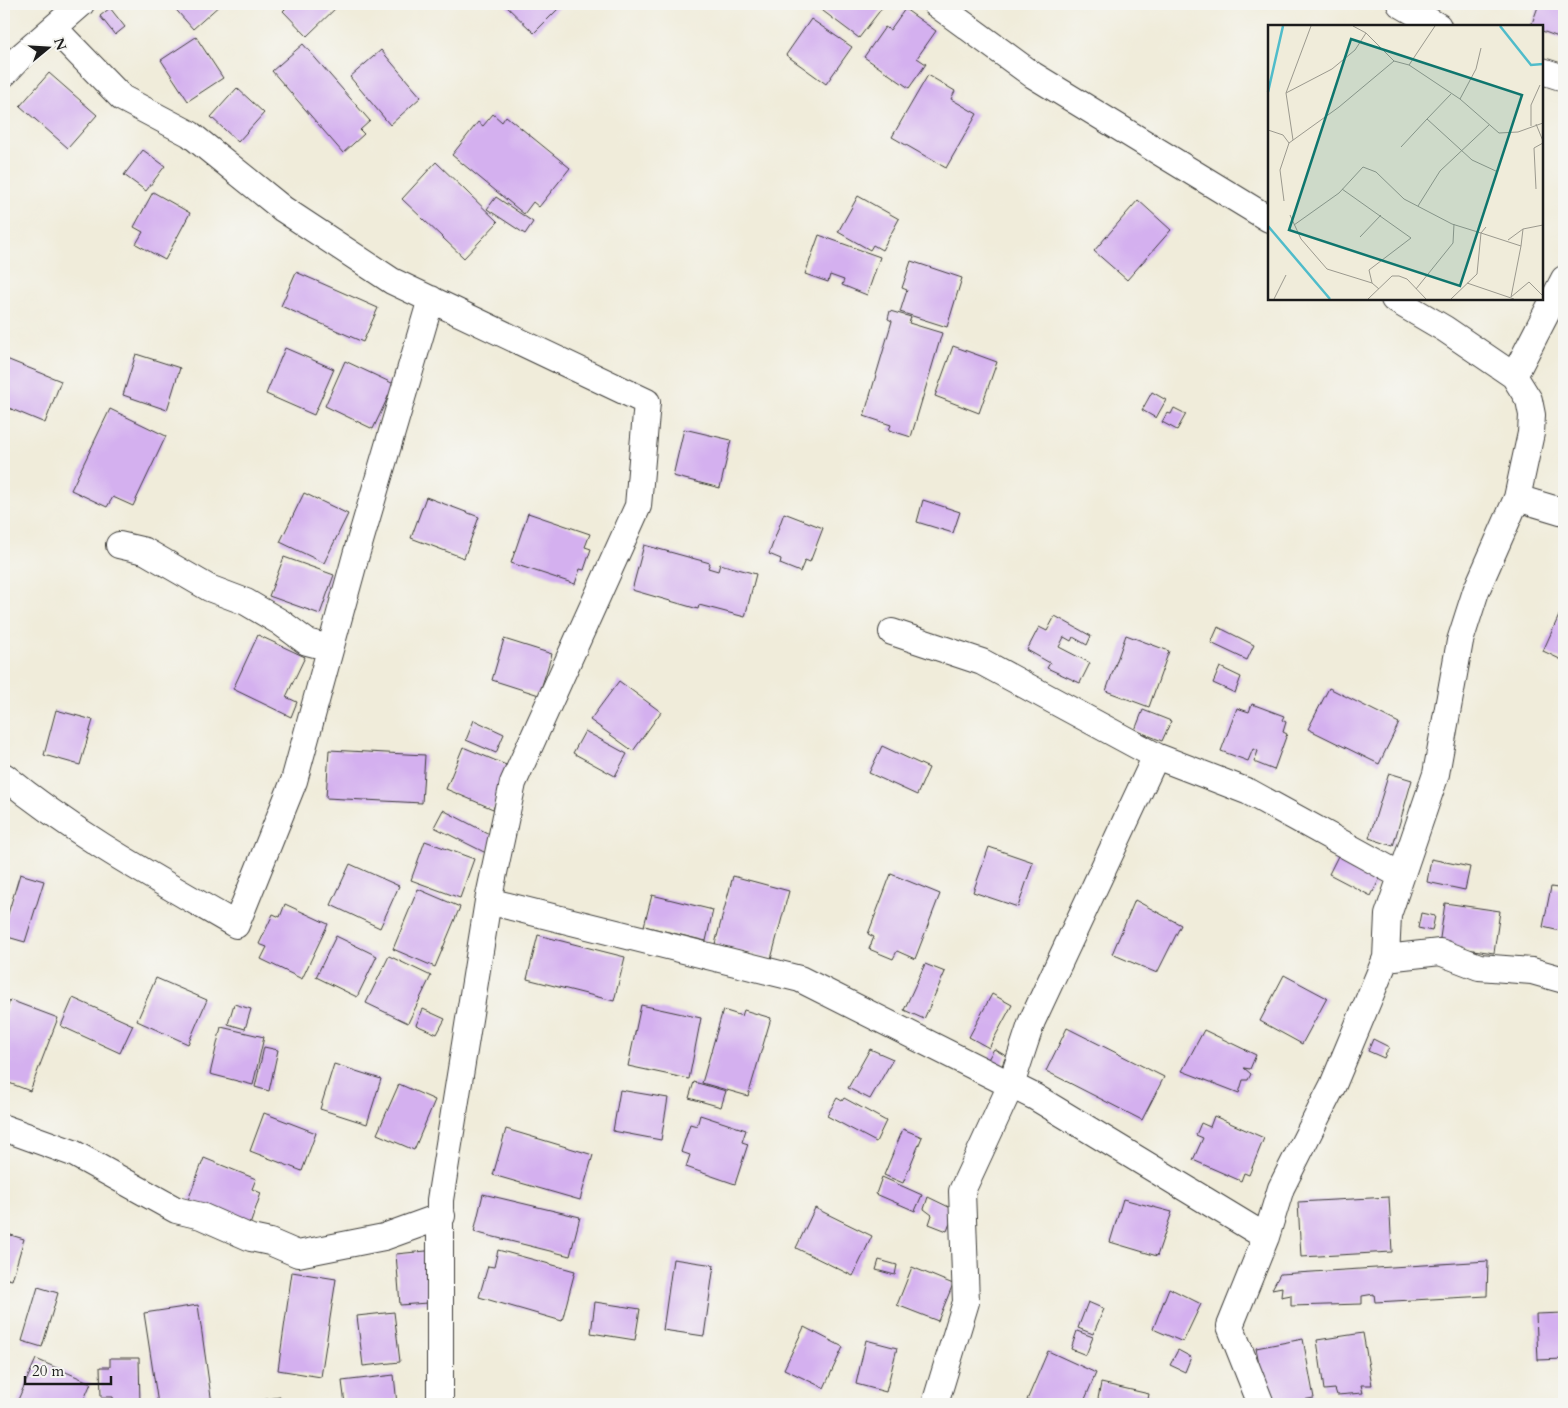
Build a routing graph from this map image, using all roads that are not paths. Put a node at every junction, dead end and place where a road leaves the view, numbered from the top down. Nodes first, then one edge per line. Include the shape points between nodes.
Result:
1 (81, 4) edge
2 (936, 4) edge
3 (1400, 4) edge
4 (1436, 25) edge
5 (54, 28) junction
6 (1543, 71) edge
7 (4, 74) edge
8 (1564, 78) edge
9 (1268, 218) edge
10 (1564, 279) edge
11 (431, 299) junction
12 (1396, 300) edge
13 (1514, 376) junction
14 (1517, 498) junction
15 (1564, 512) edge
16 (119, 545) dead end
17 (892, 632) dead end
18 (330, 648) junction
19 (1156, 756) junction
20 (4, 776) edge
21 (1400, 875) junction
22 (488, 901) junction
23 (1386, 958) junction
24 (1564, 980) edge
25 (1011, 1085) junction
26 (4, 1128) edge
27 (442, 1216) junction
28 (1266, 1237) junction
29 (440, 1404) edge
30 (935, 1404) edge
31 (1261, 1404) edge

1 - 5 street
2 - 9 street via 1033,75
3 - 4 street
5 - 7 street
5 - 11 street via 122,98 190,134 284,208 392,281
6 - 8 street
10 - 13 street
11 - 18 street
11 - 22 street via 647,402 638,506 512,783
12 - 13 street
13 - 14 street via 1529,400 1532,414
14 - 15 street
14 - 21 street via 1476,591 1460,641 1436,774
16 - 18 street via 145,551 209,588 246,602 307,642
17 - 19 street via 982,662
18 - 20 street via 294,781 236,925 96,844
19 - 21 street via 1249,792
19 - 25 street via 1032,1021
21 - 23 street via 1388,915
22 - 25 street via 800,979
22 - 27 street via 440,1200
23 - 24 street via 1440,952 1479,967 1532,971
23 - 28 street via 1333,1084 1281,1188
25 - 28 street
25 - 30 street via 962,1191 966,1302
26 - 27 street via 73,1153 176,1210 201,1216 298,1254 384,1237
27 - 29 street
28 - 31 street via 1230,1326

